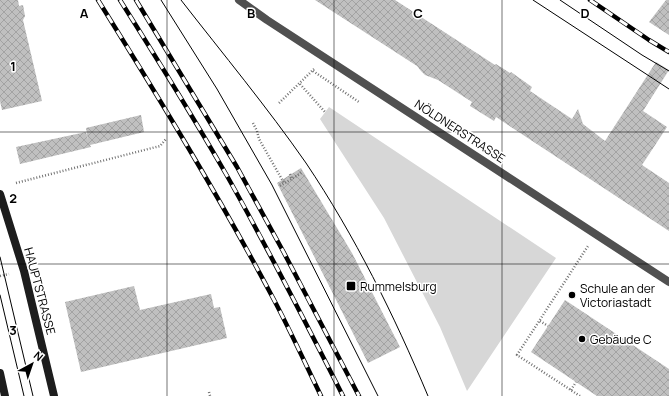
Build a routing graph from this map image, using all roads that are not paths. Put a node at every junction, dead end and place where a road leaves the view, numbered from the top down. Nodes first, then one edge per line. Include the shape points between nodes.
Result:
1 (239, 0) edge
2 (0, 194) edge
3 (669, 282) edge
4 (0, 373) edge
5 (6, 396) edge
6 (54, 396) edge

1 - 3 street, NÖLDNERSTRASSE
2 - 6 main road, HAUPTSTRASSE via 24,271
4 - 5 main road

